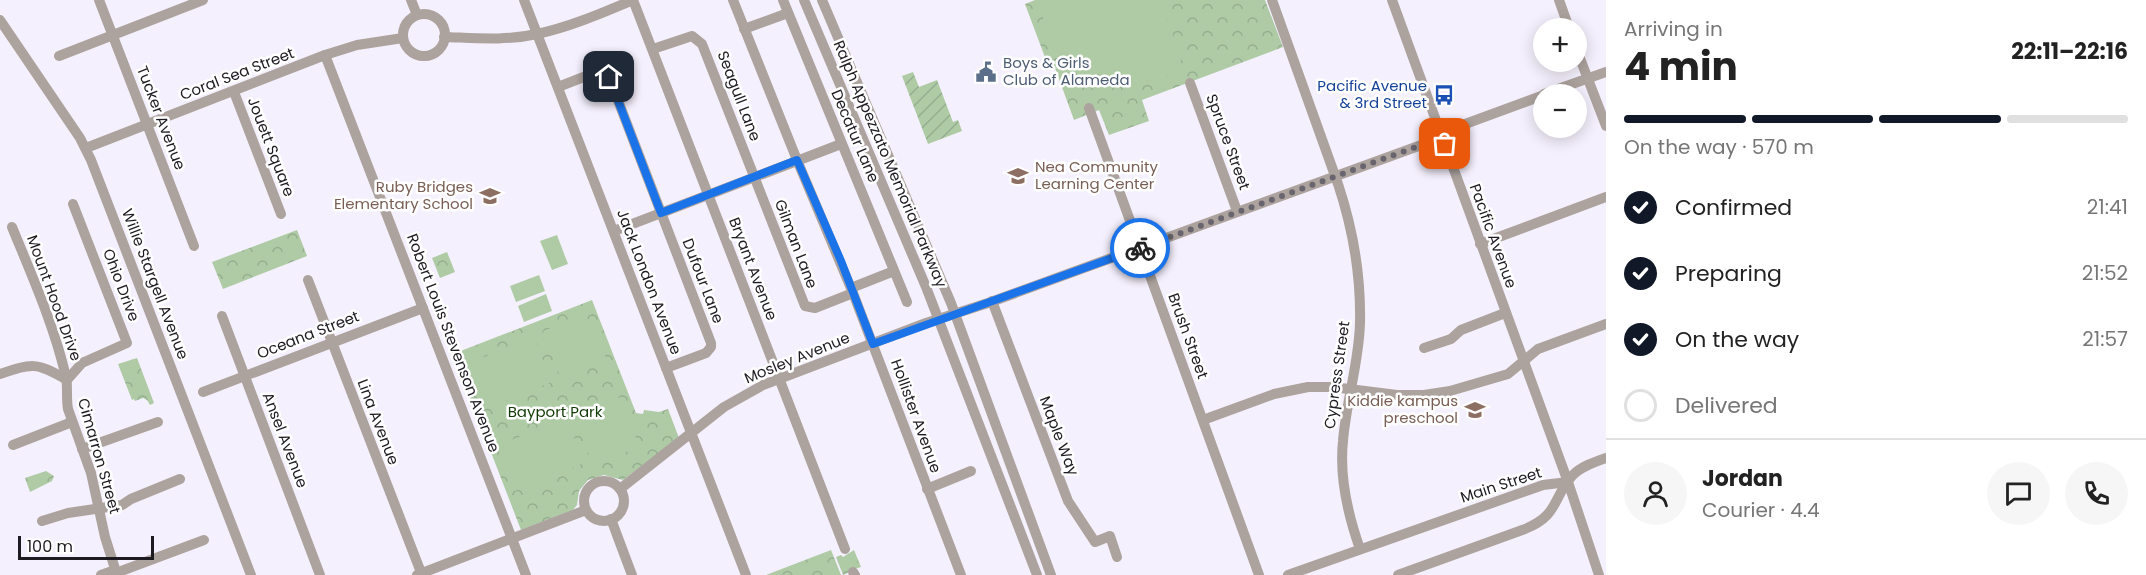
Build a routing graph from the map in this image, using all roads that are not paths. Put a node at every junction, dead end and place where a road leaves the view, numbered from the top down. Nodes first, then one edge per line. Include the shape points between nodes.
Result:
1 (99, 0) edge
2 (203, 0) edge
3 (411, 0) edge
4 (524, 0) edge
5 (633, 0) edge
6 (733, 0) edge
7 (783, 0) edge
8 (804, 0) edge
9 (822, 0) edge
10 (1272, 0) edge
11 (1392, 0) edge
12 (1559, 0) edge
13 (788, 13) junction
14 (417, 15) junction
15 (1565, 18) edge
16 (0, 20) edge
17 (744, 29) junction
18 (537, 34) junction
19 (113, 35) junction
20 (444, 37) junction
21 (5, 38) edge
22 (403, 38) junction
23 (652, 50) junction
24 (59, 56) dead end
25 (325, 56) junction
26 (1585, 72) edge
27 (1606, 72) edge
28 (1587, 78) junction
29 (1190, 83) dead end
30 (1572, 84) edge
31 (558, 87) junction
32 (234, 92) junction
33 (1533, 99) edge
34 (1089, 108) dead end
35 (147, 124) junction
36 (1606, 126) edge
37 (1441, 135) junction
38 (841, 144) junction
39 (86, 148) junction
40 (797, 160) junction
41 (1336, 176) junction
42 (754, 177) junction
43 (708, 195) junction
44 (1606, 197) edge
45 (73, 204) dead end
46 (1237, 211) junction
47 (661, 213) junction
48 (281, 214) dead end
49 (12, 227) dead end
50 (614, 231) junction
51 (1480, 244) junction
52 (194, 246) dead end
53 (1140, 248) junction
54 (894, 271) junction
55 (308, 280) dead end
56 (852, 290) junction
57 (992, 301) junction
58 (906, 302) dead end
59 (423, 308) junction
60 (1505, 313) junction
61 (955, 314) junction
62 (222, 316) dead end
63 (939, 319) junction
64 (1606, 324) edge
65 (331, 343) junction
66 (873, 344) junction
67 (1424, 348) dead end
68 (1523, 362) junction
69 (666, 368) junction
70 (0, 374) edge
71 (245, 376) junction
72 (779, 379) junction
73 (67, 380) junction
74 (1351, 390) junction
75 (203, 392) dead end
76 (1203, 420) junction
77 (72, 422) junction
78 (158, 422) dead end
79 (692, 433) junction
80 (13, 445) dead end
81 (82, 448) junction
82 (1606, 458) edge
83 (971, 471) dead end
84 (180, 479) dead end
85 (1568, 482) junction
86 (620, 489) junction
87 (927, 489) junction
88 (100, 508) junction
89 (586, 510) junction
90 (611, 519) junction
91 (42, 521) dead end
92 (1023, 538) junction
93 (512, 539) junction
94 (204, 540) dead end
95 (845, 549) dead end
96 (1360, 549) junction
97 (1117, 556) dead end
98 (116, 573) edge
99 (420, 574) edge
100 (101, 575) edge
101 (251, 575) edge
102 (320, 575) edge
103 (526, 575) edge
104 (632, 575) edge
105 (746, 575) edge
106 (961, 575) edge
107 (1031, 575) edge
108 (1037, 575) edge
109 (1051, 575) edge
110 (1259, 575) edge
111 (1288, 575) edge
112 (1398, 575) edge
113 (1599, 575) edge

1 - 19 street, Tucker Avenue
2 - 19 street
3 - 14 street
4 - 18 street, Jack London Avenue
5 - 18 street
5 - 23 street, Bryant Avenue
6 - 17 street, Hollister Avenue
7 - 13 street, Decatur Lane
8 - 63 street, Ralph Appezzato Memorial Parkway
9 - 61 street, Ralph Appezzato Memorial Parkway
10 - 41 street, Cypress Street
11 - 37 street, Pacific Avenue
12 - 15 street
13 - 17 street
13 - 38 street, Decatur Lane
14 - 20 street via 434,16 444,29
14 - 22 street via 407,23
16 - 21 street, Willie Stargell Avenue
17 - 40 street, Hollister Avenue
18 - 20 street via 491,39
18 - 31 street, Jack London Avenue
19 - 24 street
19 - 35 street, Tucker Avenue
20 - 22 street via 438,49 422,55 411,51
21 - 39 street, Willie Stargell Avenue
22 - 25 street, Coral Sea Street via 357,45
23 - 42 street, Seagull Lane via 692,36 702,44
23 - 43 street, Bryant Avenue
25 - 32 street, Coral Sea Street
25 - 59 street, Robert Louis Stevenson Avenue
26 - 28 street
27 - 28 street, Mosley Avenue
28 - 30 street, Mosley Avenue
28 - 36 street
29 - 46 street, Spruce Street
31 - 47 street via 599,71 608,74
31 - 50 street, Jack London Avenue
32 - 35 street, Coral Sea Street
32 - 48 street, Jouett Square
33 - 37 street, Mosley Avenue
34 - 53 street, Brush Street
35 - 39 street, Coral Sea Street
35 - 52 street, Tucker Avenue
37 - 41 street, Mosley Avenue
37 - 51 street, Pacific Avenue
38 - 40 street
38 - 54 street, Decatur Lane
39 - 101 street, Willie Stargell Avenue
40 - 42 street
40 - 56 street, Hollister Avenue
41 - 46 street, Mosley Avenue
41 - 74 street, Cypress Street via 1356,250 1359,287 1360,324
42 - 43 street
42 - 56 street, Gilman Lane via 805,306 815,308
43 - 47 street
43 - 72 street, Bryant Avenue
44 - 51 street
45 - 73 street, Ohio Drive via 127,343 82,363
46 - 53 street, Mosley Avenue
47 - 50 street
47 - 69 street, Dufour Lane via 711,347 706,353
49 - 73 street, Mount Hood Drive via 54,332
50 - 69 street, Jack London Avenue
51 - 60 street, Pacific Avenue
53 - 57 street, Mosley Avenue
53 - 76 street, Brush Street
54 - 56 street
54 - 58 street, Decatur Lane
55 - 65 street, Lina Avenue
56 - 66 street, Hollister Avenue
57 - 61 street, Mosley Avenue
57 - 97 street, Maple Way via 1068,501 1095,542 1110,536
59 - 65 street, Oceana Street
59 - 93 street, Robert Louis Stevenson Avenue
60 - 67 street
60 - 68 street, Pacific Avenue
61 - 63 street, Mosley Avenue
61 - 109 street, Ralph Appezzato Memorial Parkway
62 - 71 street, Ansel Avenue
63 - 66 street, Mosley Avenue
63 - 92 street, Ralph Appezzato Memorial Parkway
64 - 68 street via 1538,349
65 - 71 street, Oceana Street
65 - 99 street, Lina Avenue
66 - 72 street, Mosley Avenue
66 - 87 street, Hollister Avenue
68 - 74 street via 1508,374 1450,391 1398,395
68 - 85 street, Pacific Avenue
69 - 79 street, Jack London Avenue
70 - 73 street via 31,364
71 - 75 street, Oceana Street
71 - 102 street, Ansel Avenue
72 - 79 street, Mosley Avenue via 724,407
72 - 95 street, Bryant Avenue
73 - 77 street, Cimarron Street via 66,399
74 - 76 street via 1291,390
74 - 96 street, Cypress Street via 1342,468 1350,520
76 - 110 street, Brush Street
77 - 80 street
77 - 81 street, Cimarron Street
78 - 81 street
79 - 86 street, Mosley Avenue
79 - 105 street, Jack London Avenue
81 - 88 street, Cimarron Street
82 - 85 street via 1581,468
83 - 87 street
84 - 88 street via 122,505
85 - 96 street, Main Street via 1543,485
85 - 112 street, Main Street via 1545,519
85 - 113 street, Pacific Avenue
86 - 89 street via 607,481 591,485 584,496
86 - 90 street via 623,506
87 - 106 street, Hollister Avenue
88 - 91 street
88 - 98 street, Cimarron Street
89 - 90 street via 596,519
89 - 93 street
90 - 104 street
92 - 107 street via 1020,547
92 - 108 street, Ralph Appezzato Memorial Parkway
93 - 99 street
93 - 103 street, Robert Louis Stevenson Avenue
94 - 98 street
96 - 111 street, Main Street
98 - 100 street

